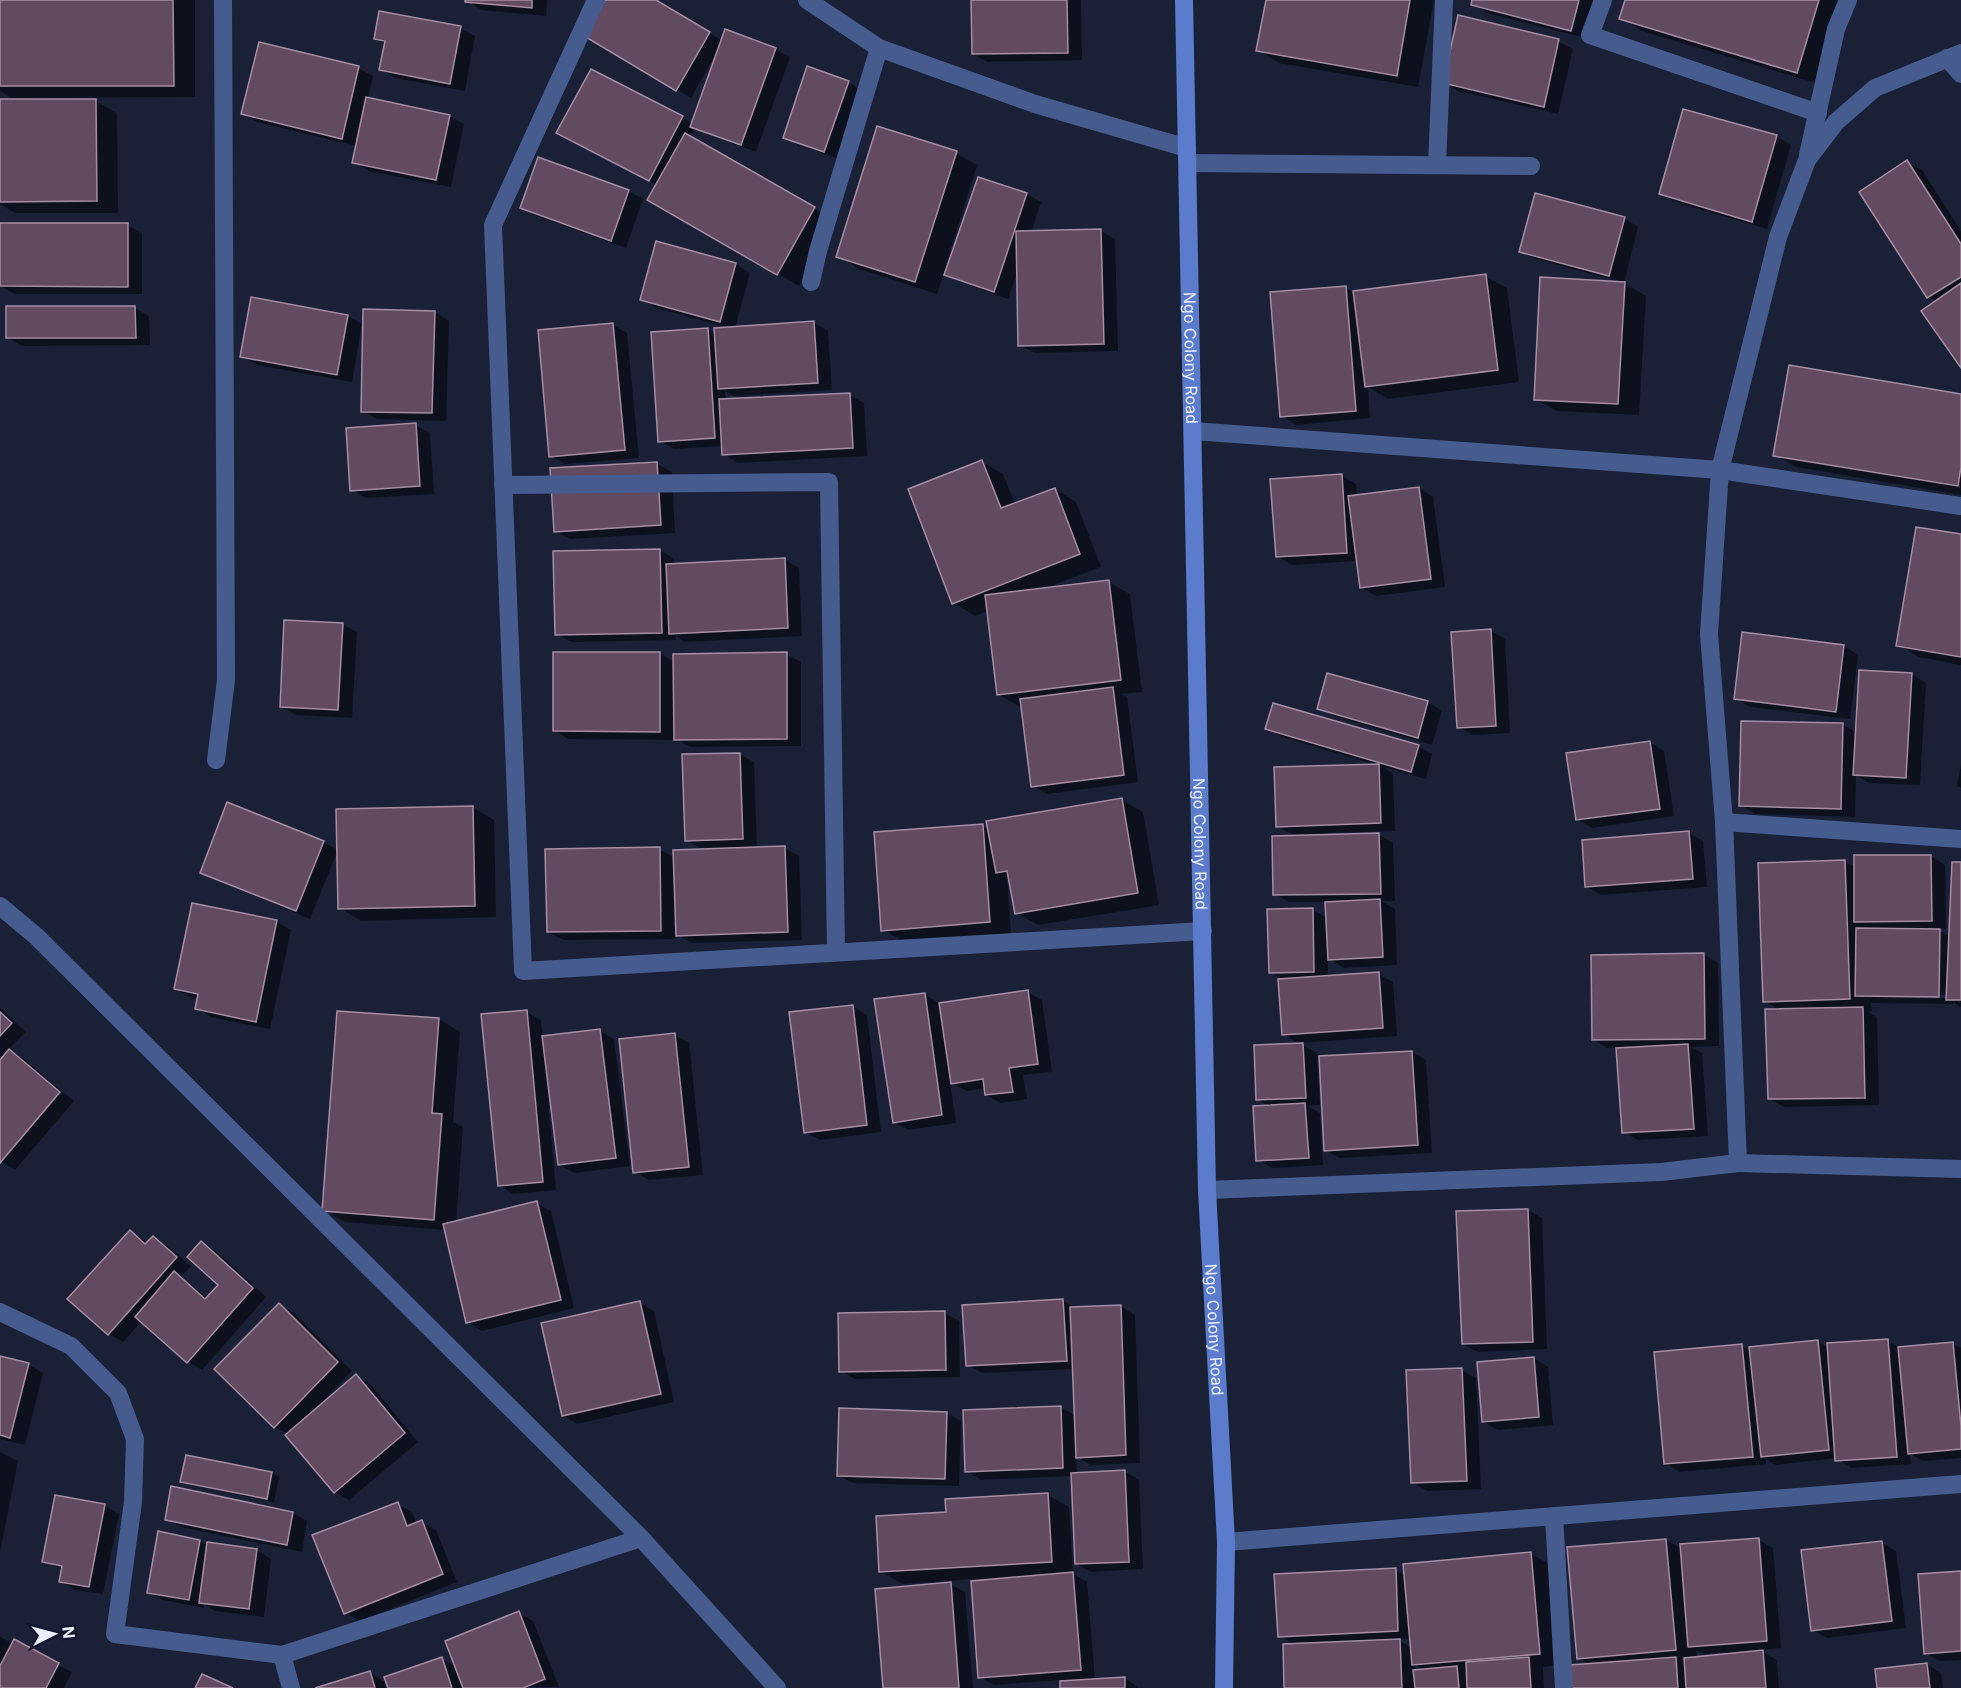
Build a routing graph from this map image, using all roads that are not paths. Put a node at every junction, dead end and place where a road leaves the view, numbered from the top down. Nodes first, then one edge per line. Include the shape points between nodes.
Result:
1 (223, 0) edge
2 (596, 0) edge
3 (807, 0) edge
4 (1184, 0) edge
5 (1444, 0) edge
6 (1603, 0) edge
7 (1848, 0) edge
8 (879, 48) junction
9 (1954, 55) edge
10 (1961, 74) edge
11 (1818, 113) junction
12 (1187, 155) junction
13 (1807, 160) junction
14 (1437, 165) junction
15 (1531, 166) dead end
16 (811, 282) dead end
17 (1193, 431) junction
18 (1720, 470) junction
19 (503, 484) junction
20 (1961, 506) edge
21 (216, 760) dead end
22 (1724, 822) junction
23 (1961, 839) edge
24 (0, 906) edge
25 (1203, 931) junction
26 (836, 952) junction
27 (1738, 1163) junction
28 (1961, 1169) edge
29 (1207, 1190) junction
30 (0, 1312) edge
31 (1961, 1484) edge
32 (1554, 1516) junction
33 (641, 1538) junction
34 (1226, 1542) junction
35 (282, 1655) junction
36 (291, 1688) edge
37 (777, 1688) edge
38 (1224, 1688) edge
39 (1564, 1688) edge

1 - 21 street via 226,680
2 - 19 street via 493,225
3 - 8 street
4 - 12 street, Ngo Colony Road
5 - 14 street
6 - 11 street via 1590,35
7 - 11 street via 1836,29
8 - 12 street
8 - 16 street
9 - 10 street
9 - 13 street via 1875,88 1836,122
11 - 13 street
12 - 14 street
12 - 17 street, Ngo Colony Road
13 - 18 street via 1778,237
14 - 15 street
17 - 18 street
17 - 25 street, Ngo Colony Road
18 - 20 street
18 - 22 street via 1709,634
19 - 26 street via 830,482
19 - 26 street via 523,971
22 - 23 street
22 - 27 street
24 - 33 street via 36,936
25 - 26 street
25 - 29 street, Ngo Colony Road
27 - 28 street
27 - 29 street via 1661,1172
29 - 34 street, Ngo Colony Road
30 - 35 street via 71,1346 118,1393 132,1430 134,1502 115,1634
31 - 32 street
32 - 34 street
32 - 39 street
33 - 35 street
33 - 37 street
34 - 38 street, Ngo Colony Road
35 - 36 street

